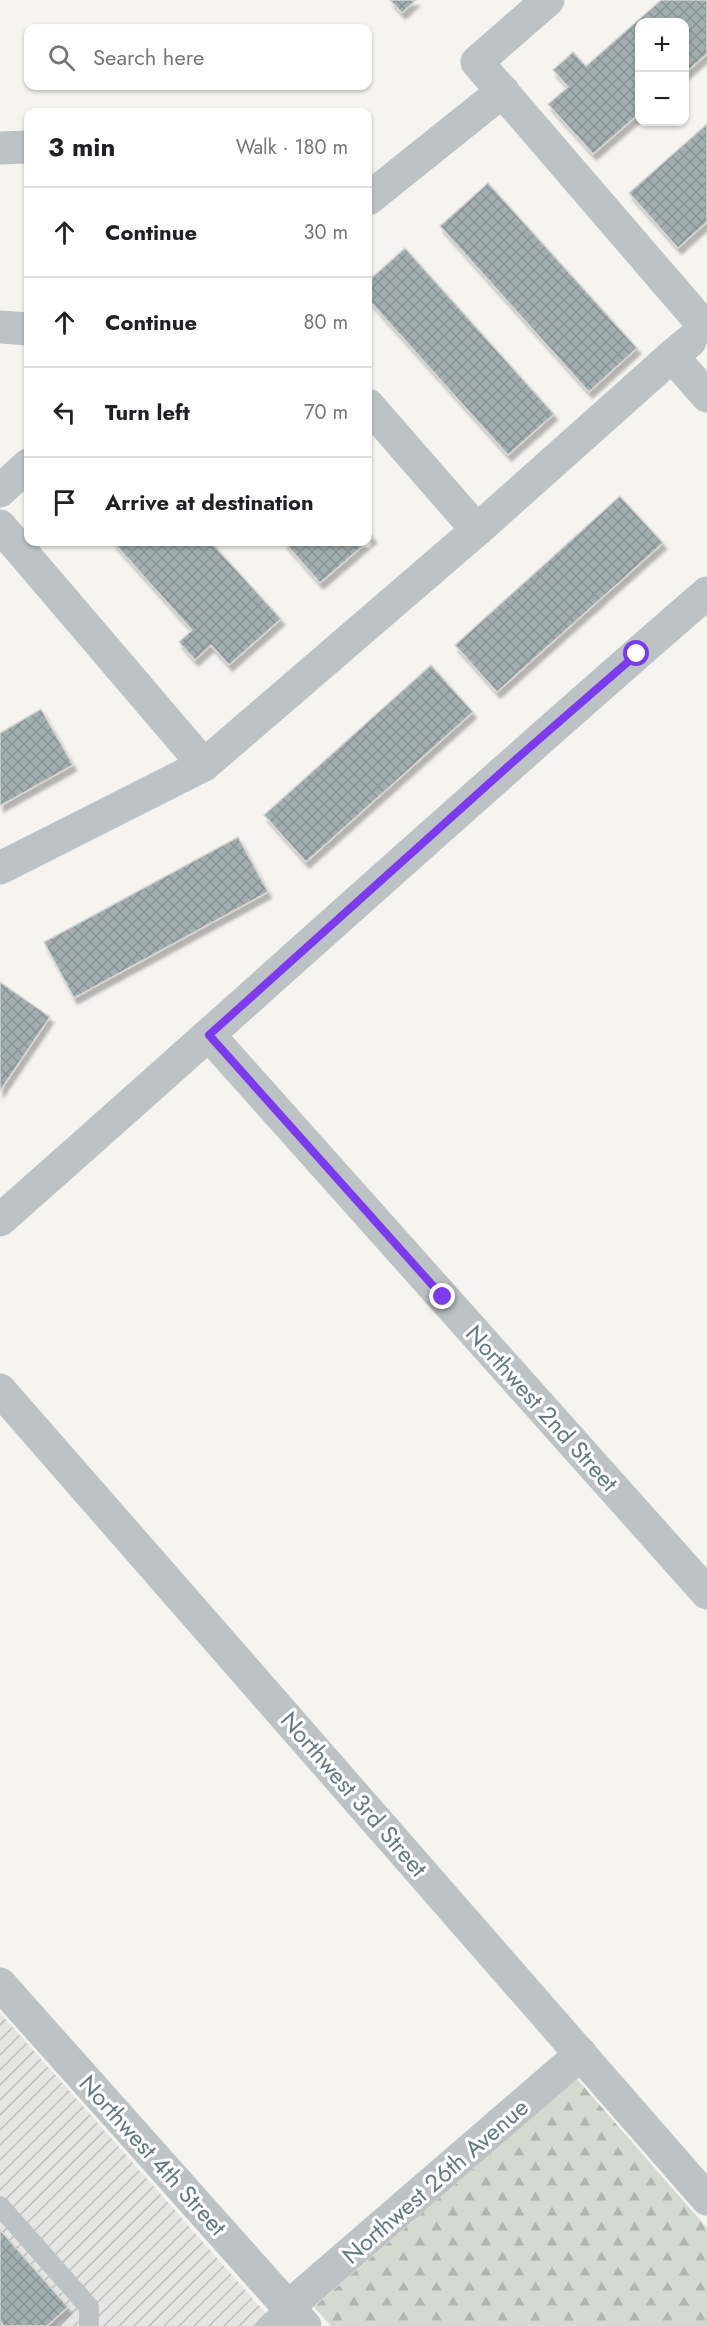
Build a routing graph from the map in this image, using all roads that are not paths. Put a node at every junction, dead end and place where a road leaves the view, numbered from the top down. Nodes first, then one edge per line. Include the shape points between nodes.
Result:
1 (548, 0) edge
2 (503, 91) junction
3 (24, 147) edge
4 (0, 148) edge
5 (372, 196) edge
6 (706, 326) edge
7 (0, 327) edge
8 (24, 329) edge
9 (672, 356) junction
10 (707, 396) edge
11 (372, 410) edge
12 (24, 469) edge
13 (0, 491) edge
14 (0, 526) edge
15 (477, 530) junction
16 (707, 593) edge
17 (204, 765) junction
18 (0, 868) edge
19 (209, 1035) junction
20 (0, 1220) edge
21 (0, 1390) edge
22 (707, 1593) edge
23 (0, 1984) edge
24 (581, 2054) junction
25 (707, 2199) edge
26 (0, 2206) edge
27 (287, 2320) edge
28 (89, 2326) edge

1 - 2 street via 477,62
2 - 5 street
2 - 6 street
3 - 4 street
6 - 9 street
7 - 8 street
9 - 10 street
9 - 15 street
11 - 15 street
12 - 13 street
14 - 17 street
15 - 17 street
16 - 19 street
17 - 18 street
19 - 20 street
19 - 22 street, Northwest 2nd Street
21 - 24 street, Northwest 3rd Street
23 - 27 street, Northwest 4th Street
24 - 25 street, Northwest 3rd Street
24 - 27 street, Northwest 26th Avenue
26 - 28 lane via 88,2307

